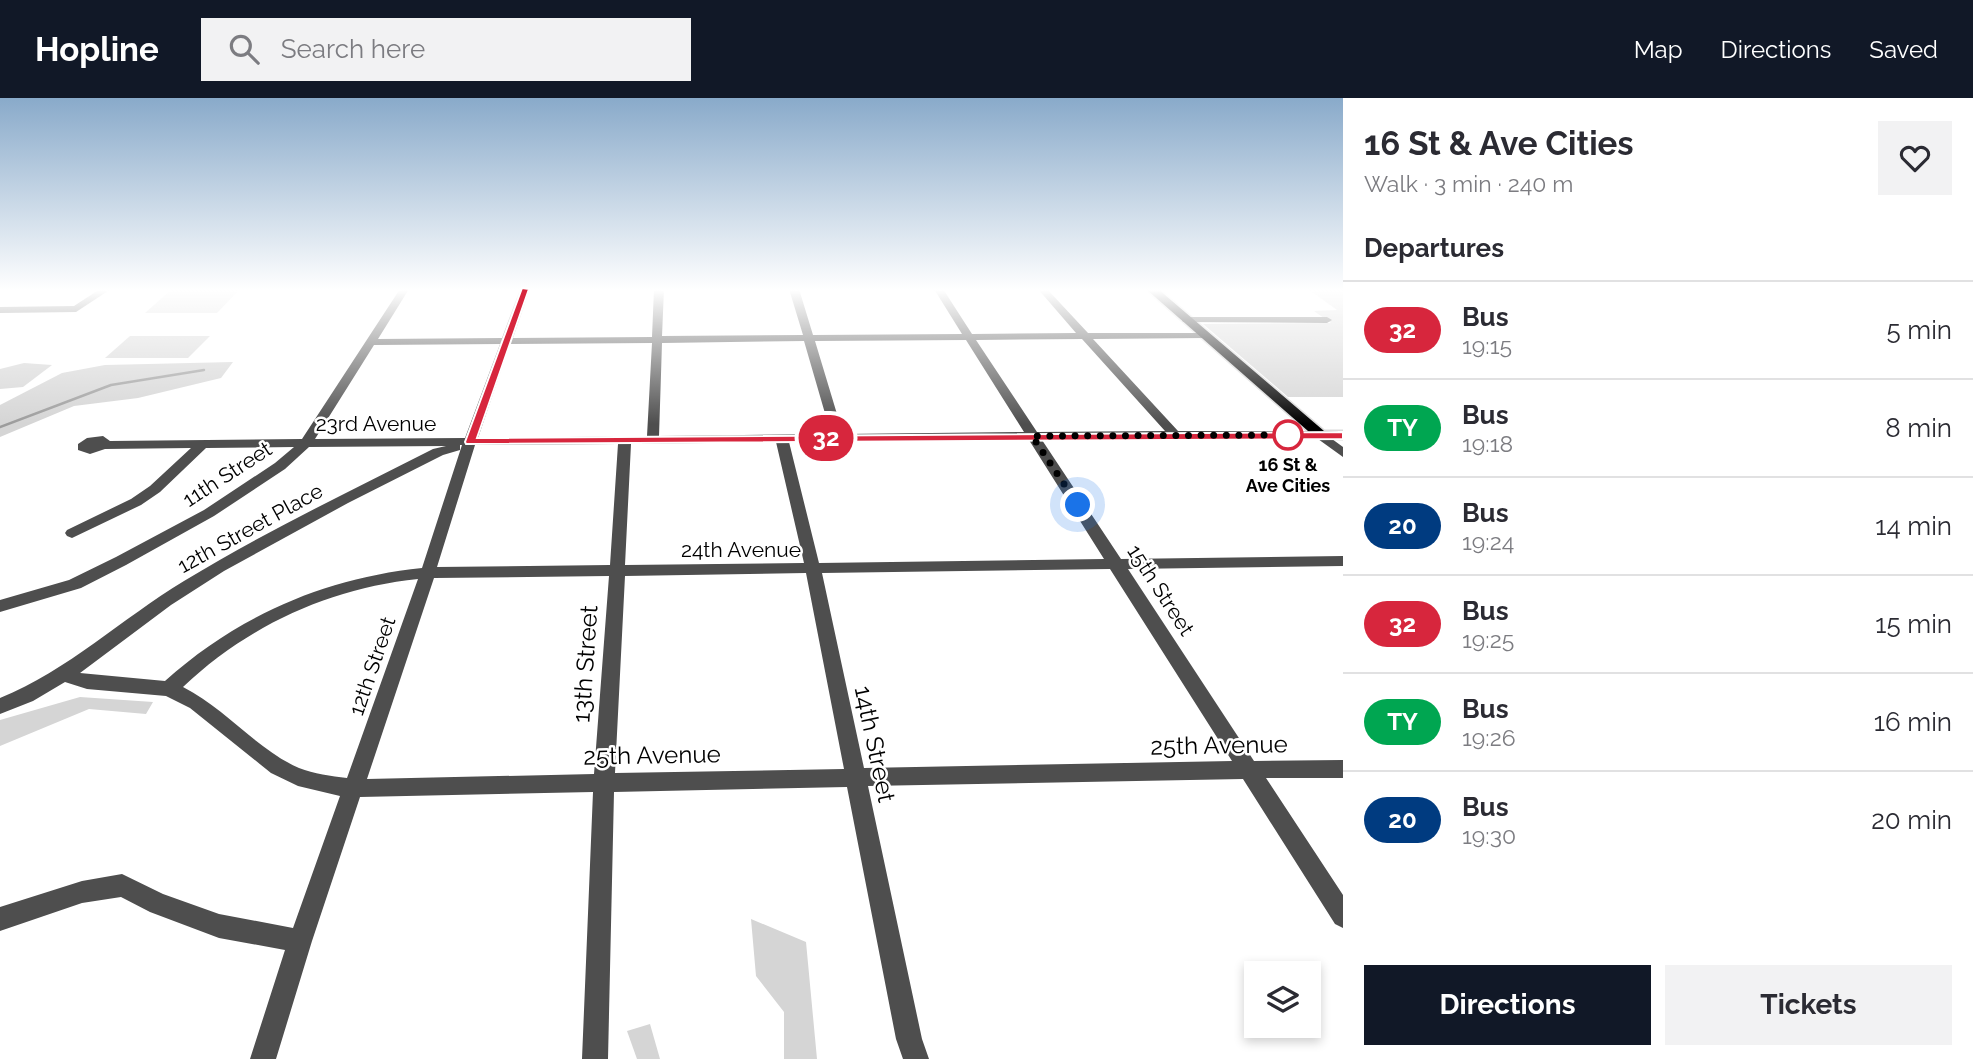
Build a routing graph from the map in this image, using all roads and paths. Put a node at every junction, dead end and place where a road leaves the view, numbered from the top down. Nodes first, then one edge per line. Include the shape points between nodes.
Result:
1 (376, 334) edge
2 (509, 334) edge
3 (657, 334) edge
4 (807, 334) edge
5 (967, 334) edge
6 (1204, 335) joint
7 (1084, 336) junction
8 (969, 337) junction
9 (808, 338) junction
10 (657, 340) junction
11 (506, 341) junction
12 (371, 342) junction
13 (1291, 409) junction
14 (1343, 427) edge
15 (1175, 435) junction
16 (1321, 435) junction
17 (1343, 435) edge
18 (1032, 436) junction
19 (838, 438) junction
20 (782, 439) junction
21 (625, 440) junction
22 (653, 440) junction
23 (470, 442) junction
24 (306, 443) junction
25 (203, 444) junction
26 (104, 445) dead end
27 (1343, 453) edge
28 (72, 533) dead end
29 (1343, 561) edge
30 (1118, 565) junction
31 (813, 569) junction
32 (618, 570) junction
33 (428, 573) junction
34 (0, 606) edge
35 (64, 675) junction
36 (169, 689) junction
37 (0, 706) edge
38 (1343, 769) edge
39 (1248, 770) junction
40 (854, 777) junction
41 (604, 781) junction
42 (354, 788) junction
43 (1343, 916) edge
44 (0, 919) edge
45 (300, 941) junction
46 (263, 1059) edge
47 (595, 1059) edge
48 (916, 1059) edge

1 - 12 street, 11th Street
2 - 11 street, 12th Street
3 - 10 street
4 - 9 street
5 - 8 street, 15th Street
6 - 7 street
6 - 13 main road
7 - 8 street
7 - 15 street
8 - 9 street
8 - 18 street, 15th Street
9 - 10 street
9 - 19 street
10 - 11 street
10 - 22 street
11 - 12 street
11 - 23 street, 12th Street
12 - 24 street, 11th Street
13 - 14 main road
13 - 16 main road
15 - 16 street, 23rd Avenue
15 - 18 street, 23rd Avenue
16 - 17 main road
16 - 27 street
18 - 19 street, 23rd Avenue
18 - 30 street, 15th Street
19 - 20 street, 23rd Avenue
20 - 22 street, 23rd Avenue
20 - 31 street, 14th Street
21 - 22 street, 23rd Avenue
21 - 23 street, 23rd Avenue
21 - 32 street, 13th Street
23 - 24 street, 23rd Avenue
23 - 33 street, 12th Street
23 - 35 street, 12th Street Place via 438,452 236,558 186,587
24 - 25 street, 23rd Avenue
24 - 34 street, 11th Street via 244,492 132,555 75,584
25 - 26 street, 23rd Avenue
25 - 28 street via 136,502
29 - 30 street, 24th Avenue
30 - 31 street, 24th Avenue
30 - 39 street, 15th Street
31 - 32 street, 24th Avenue
31 - 40 street, 14th Street
32 - 33 street, 24th Avenue
32 - 41 street, 13th Street
33 - 36 street, 24th Avenue via 355,584 281,612 228,640
33 - 42 street, 12th Street
35 - 36 street, 25th Avenue via 88,682
35 - 37 street
36 - 42 street, 25th Avenue via 197,703 298,777
38 - 39 street, 25th Avenue
39 - 40 street, 25th Avenue
39 - 43 street, 15th Street
40 - 41 street, 25th Avenue
40 - 48 street, 14th Street
41 - 42 street, 25th Avenue
41 - 47 street, 13th Street
42 - 45 street, 12th Street
44 - 45 street via 82,892 122,885 219,926
45 - 46 street, 12th Street

